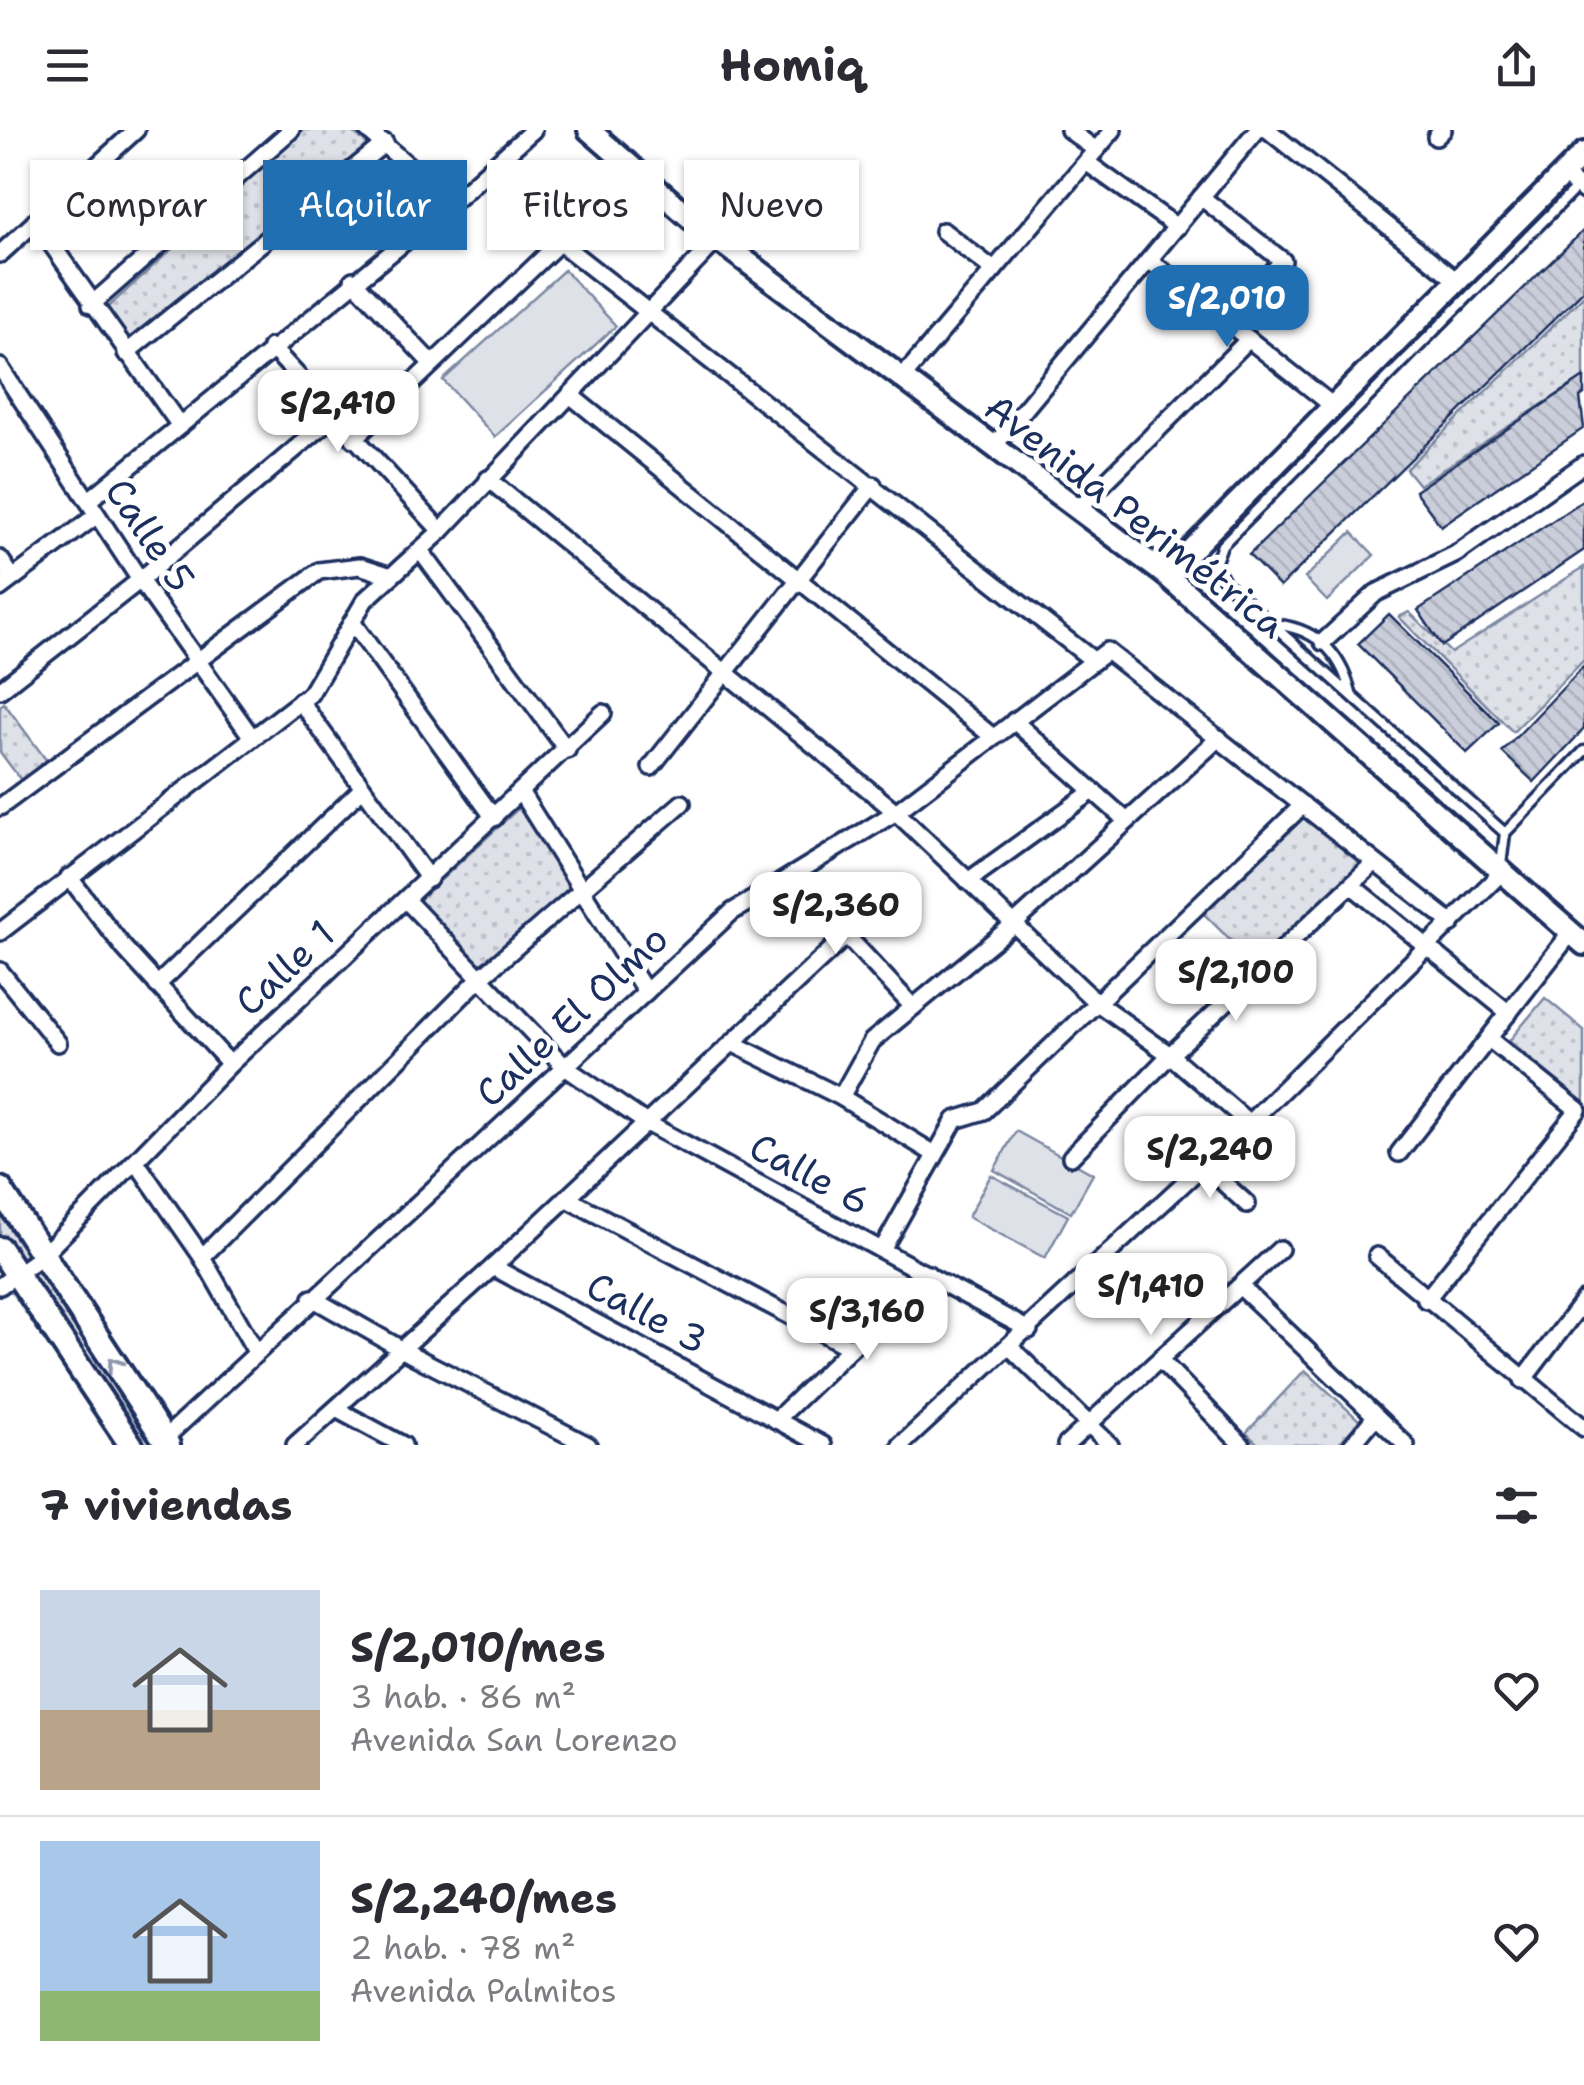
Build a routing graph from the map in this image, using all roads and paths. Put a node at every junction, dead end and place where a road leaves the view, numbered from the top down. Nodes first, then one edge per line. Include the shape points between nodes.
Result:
1 (136, 130) edge
2 (291, 130) edge
3 (368, 130) edge
4 (532, 130) edge
5 (589, 130) edge
6 (1069, 130) edge
7 (1113, 130) edge
8 (1257, 130) edge
9 (1268, 130) edge
10 (385, 143) junction
11 (1584, 153) edge
12 (1091, 156) junction
13 (103, 160) edge
14 (404, 160) edge
15 (624, 160) edge
16 (1575, 184) edge
17 (467, 189) edge
18 (664, 195) edge
19 (1201, 197) junction
20 (684, 212) edge
21 (30, 226) edge
22 (1176, 226) junction
23 (944, 231) dead end
24 (54, 250) edge
25 (392, 250) edge
26 (552, 250) edge
27 (571, 250) edge
28 (708, 250) edge
29 (730, 250) edge
30 (0, 254) edge
31 (1149, 260) junction
32 (994, 270) junction
33 (354, 280) junction
34 (1458, 281) junction
35 (91, 305) junction
36 (652, 312) junction
37 (1225, 320) junction
38 (1249, 339) junction
39 (271, 348) junction
40 (126, 353) junction
41 (432, 364) junction
42 (0, 367) edge
43 (902, 378) junction
44 (570, 395) junction
45 (1334, 406) junction
46 (333, 417) junction
47 (178, 423) junction
48 (354, 439) junction
49 (994, 446) junction
50 (1584, 464) edge
51 (488, 479) junction
52 (874, 485) junction
53 (92, 508) junction
54 (1078, 509) junction
55 (441, 530) junction
56 (420, 550) junction
57 (0, 559) edge
58 (1166, 575) junction
59 (391, 576) junction
60 (140, 580) junction
61 (6, 583) edge
62 (797, 583) junction
63 (352, 622) junction
64 (1271, 624) junction
65 (1324, 642) junction
66 (1100, 656) junction
67 (197, 662) junction
68 (728, 675) junction
69 (0, 690) edge
70 (1352, 696) junction
71 (300, 701) junction
72 (603, 712) dead end
73 (1014, 721) junction
74 (251, 736) junction
75 (993, 738) junction
76 (1219, 738) junction
77 (567, 750) junction
78 (1584, 751) edge
79 (651, 767) dead end
80 (364, 788) junction
81 (1093, 791) junction
82 (521, 793) junction
83 (682, 803) dead end
84 (1303, 805) junction
85 (0, 807) edge
86 (896, 812) junction
87 (494, 818) junction
88 (1128, 821) junction
89 (1505, 833) junction
90 (1374, 864) junction
91 (1500, 874) junction
92 (792, 876) junction
93 (70, 877) junction
94 (429, 878) junction
95 (968, 880) junction
96 (1351, 885) junction
97 (584, 887) junction
98 (406, 900) junction
99 (1452, 923) junction
100 (1014, 924) junction
101 (0, 932) edge
102 (847, 935) junction
103 (1577, 939) edge
104 (1426, 949) junction
105 (0, 971) edge
106 (480, 978) junction
107 (157, 985) junction
108 (646, 992) junction
109 (1096, 1002) junction
110 (913, 1008) junction
111 (1510, 1013) junction
112 (1489, 1040) junction
113 (58, 1042) dead end
114 (732, 1042) junction
115 (1170, 1056) junction
116 (230, 1064) junction
117 (565, 1067) junction
118 (841, 1097) junction
119 (644, 1122) junction
120 (1250, 1123) junction
121 (933, 1152) junction
122 (1399, 1153) dead end
123 (1071, 1157) dead end
124 (137, 1163) junction
125 (1204, 1165) junction
126 (0, 1189) edge
127 (566, 1198) junction
128 (1247, 1204) dead end
129 (0, 1249) edge
130 (1280, 1249) dead end
131 (882, 1250) junction
132 (42, 1256) junction
133 (1377, 1256) dead end
134 (202, 1257) junction
135 (493, 1267) junction
136 (928, 1274) junction
137 (8, 1280) edge
138 (1242, 1288) junction
139 (312, 1298) junction
140 (1426, 1300) junction
141 (1584, 1300) edge
142 (1030, 1330) junction
143 (852, 1348) junction
144 (1011, 1348) junction
145 (255, 1350) junction
146 (402, 1350) junction
147 (1160, 1360) junction
148 (1523, 1380) junction
149 (336, 1409) junction
150 (1374, 1418) junction
151 (776, 1420) junction
152 (1090, 1423) junction
153 (1584, 1428) edge
154 (166, 1442) edge
155 (131, 1445) edge
156 (295, 1445) edge
157 (402, 1445) edge
158 (588, 1445) edge
159 (823, 1445) edge
160 (901, 1445) edge
161 (1066, 1445) edge
162 (1110, 1445) edge
163 (1242, 1445) edge
164 (1352, 1445) edge
165 (1406, 1445) edge

1 - 13 street
2 - 35 street
3 - 10 street
4 - 17 street
5 - 15 street, Avenida Perimétrica
6 - 12 street
7 - 12 street
8 - 19 street
9 - 34 street
10 - 14 street
10 - 40 street
11 - 16 street
12 - 22 street
12 - 32 street
16 - 34 street
16 - 64 lane via 1222,545 1218,574
18 - 20 street, Avenida Perimétrica
19 - 22 street
19 - 37 street via 1283,261
21 - 30 street
22 - 31 street
23 - 32 street
24 - 35 street
25 - 33 street
26 - 41 street
27 - 36 street
28 - 36 street
29 - 43 street, Avenida Perimétrica
31 - 37 street
31 - 49 street
32 - 43 street
33 - 39 street
33 - 41 street
34 - 45 street
35 - 40 street
36 - 44 street
36 - 52 street
37 - 38 street
38 - 45 street
38 - 54 street
39 - 46 street
39 - 47 street
40 - 47 street
41 - 48 street
42 - 53 street, Calle 5
43 - 49 street, Avenida Perimétrica
44 - 51 street
44 - 62 street
45 - 58 street
46 - 48 street
46 - 60 street
47 - 53 street
48 - 55 street
49 - 54 street, Avenida Perimétrica
50 - 65 street via 1456,554 1376,593
51 - 55 street
51 - 68 street
52 - 62 street
52 - 66 street
53 - 60 street, Calle 5
53 - 61 street
54 - 58 street, Avenida Perimétrica
55 - 56 street
56 - 59 street
56 - 77 street
57 - 61 street
58 - 91 street, Avenida Perimétrica
59 - 63 street
59 - 67 street via 360,566 319,572
60 - 67 street, Calle 5
60 - 69 street
62 - 68 street
62 - 75 street
63 - 71 street
63 - 87 street
64 - 65 lane via 1306,630
64 - 70 lane
65 - 70 lane
66 - 73 street, Calle El Olmo
66 - 76 street
67 - 74 street, Calle 5
67 - 85 street
68 - 79 street
68 - 86 street
70 - 89 lane
71 - 74 street
71 - 80 street
72 - 77 street, Calle 1
73 - 75 street, Calle El Olmo
73 - 81 street
74 - 93 street
75 - 86 street, Calle El Olmo
76 - 84 street
76 - 88 street
77 - 82 street, Calle 1
78 - 89 lane
80 - 94 street
80 - 107 street
81 - 88 street
81 - 95 street
82 - 87 street, Calle 1
82 - 97 street
83 - 97 street
84 - 90 street
84 - 109 street
86 - 92 street, Calle El Olmo
86 - 95 street
87 - 94 street, Calle 1
88 - 100 street
89 - 91 lane
90 - 96 street
90 - 99 street
91 - 99 street
91 - 103 street, Avenida Perimétrica
92 - 102 street
92 - 108 street, Calle El Olmo via 732,912
93 - 101 street
93 - 107 street
94 - 98 street, Calle 1
95 - 100 street
96 - 104 street
96 - 115 street
97 - 106 street
97 - 108 street
98 - 106 street, Calle 6
98 - 116 street, Calle 1
99 - 104 street
100 - 109 street
100 - 110 street
102 - 110 street
102 - 114 street
103 - 111 street
104 - 111 street
104 - 120 street
105 - 113 street
106 - 117 street, Calle 6
106 - 134 street
107 - 116 street
108 - 117 street, Calle El Olmo
109 - 115 street
109 - 121 street via 984,1111 955,1120
110 - 118 street via 872,1041
111 - 112 street
112 - 122 street
112 - 140 street via 1578,1110
114 - 118 street
114 - 119 street
115 - 120 street
115 - 123 street
116 - 124 street, Calle 1
117 - 119 street, Calle 6
117 - 139 street, Calle El Olmo
118 - 121 street
119 - 127 street
119 - 131 street, Calle 6
120 - 125 street
121 - 131 street
124 - 132 street, Calle 1
124 - 134 street
125 - 128 street
125 - 142 street
126 - 132 main road
127 - 135 street
127 - 143 street
129 - 137 main road
130 - 138 street
131 - 136 street, Calle 6
132 - 137 street, Calle 1
154 -> 132 main road
133 - 140 street
134 - 145 street
135 - 146 street
135 - 151 street, Calle 3
136 - 142 street, Calle 6
136 - 143 street
137 - 155 main road
138 - 147 street
138 - 150 street
139 - 145 street, Calle El Olmo
139 - 146 street
140 - 148 street
141 - 148 street
142 - 144 street
143 - 151 street
144 - 152 street
144 - 160 street
145 - 154 street, Calle El Olmo
146 - 149 street
146 - 158 street
147 - 152 street
147 - 163 street
148 - 153 street
149 - 156 street
149 - 157 street
150 - 164 street
150 - 165 street
151 - 159 street, Calle 3
152 - 161 street
152 - 162 street

